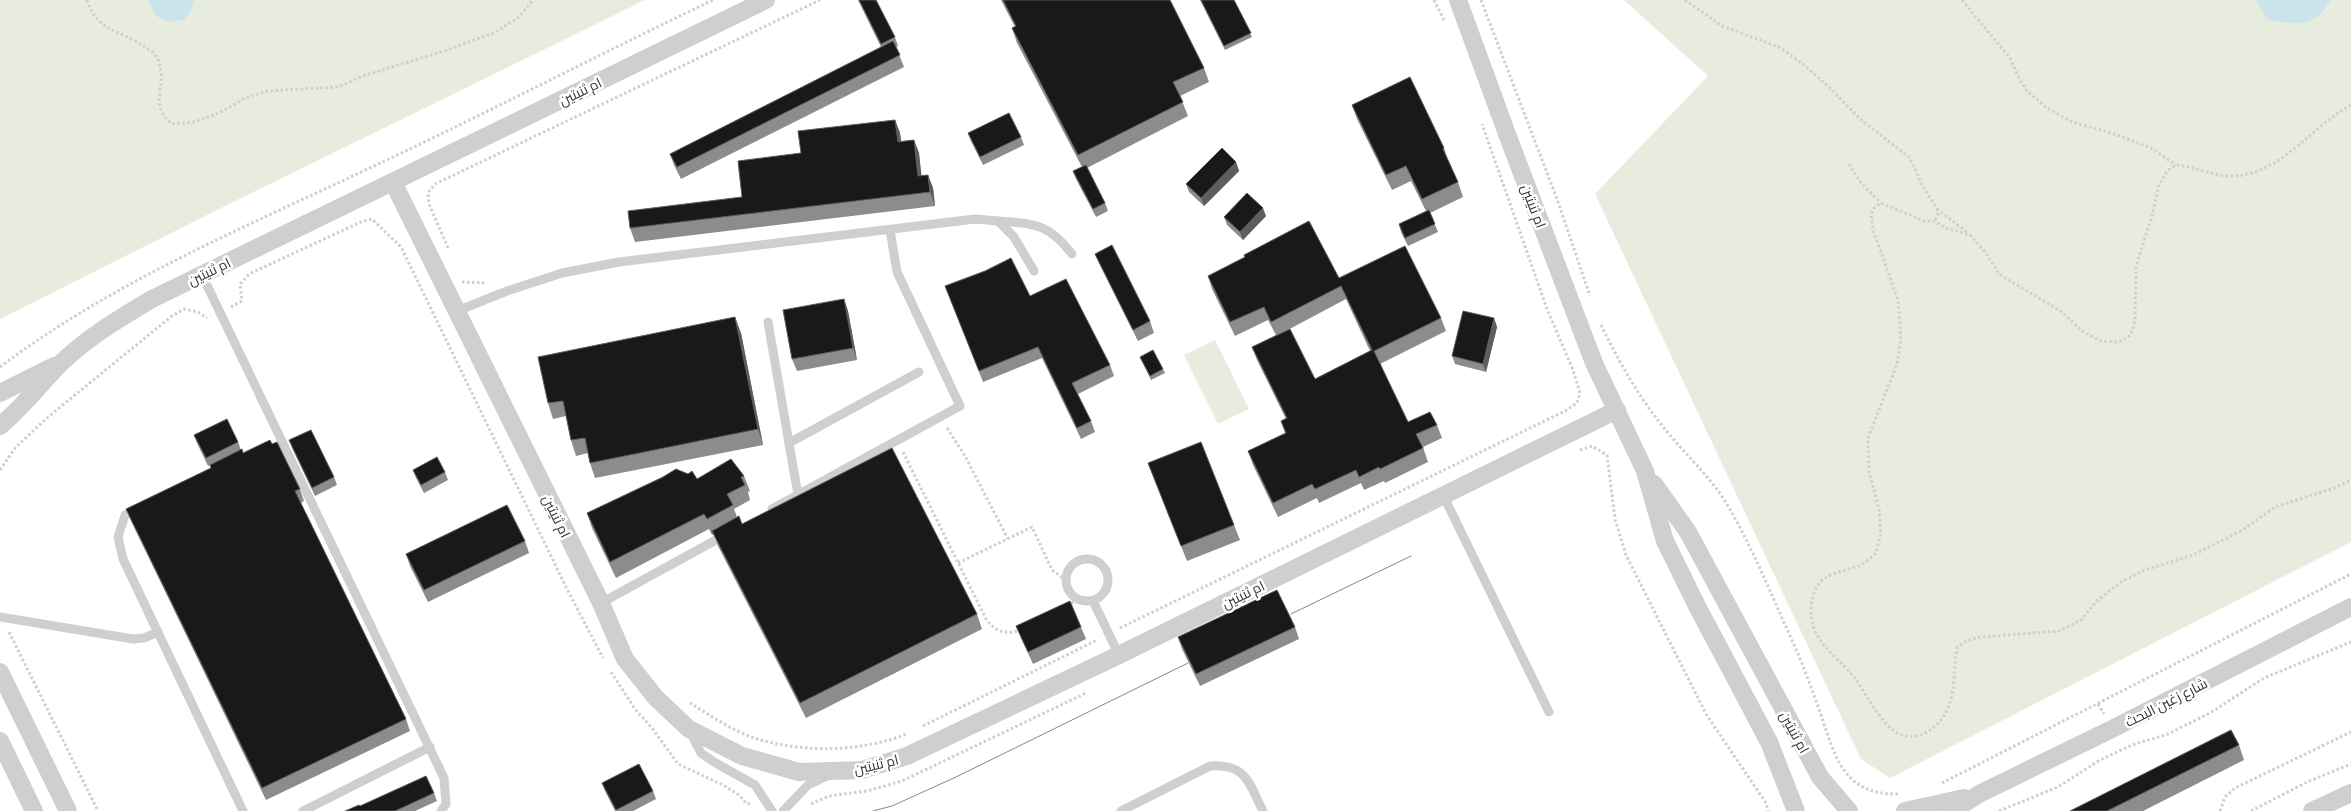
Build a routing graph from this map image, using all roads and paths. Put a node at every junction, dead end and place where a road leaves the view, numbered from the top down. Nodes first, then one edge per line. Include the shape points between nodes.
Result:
1 (87, 0) edge
2 (533, 0) edge
3 (713, 0) edge
4 (766, 0) edge
5 (820, 0) edge
6 (1434, 0) edge
7 (1458, 0) edge
8 (1481, 0) edge
9 (1685, 0) edge
10 (1962, 0) edge
11 (1446, 24) dead end
12 (2351, 105) edge
13 (1480, 118) dead end
14 (1849, 164) dead end
15 (2176, 165) junction
16 (394, 182) junction
17 (1881, 203) junction
18 (1937, 208) junction
19 (998, 221) junction
20 (1934, 221) junction
21 (890, 230) junction
22 (1970, 235) junction
23 (448, 249) dead end
24 (1072, 254) dead end
25 (1034, 271) dead end
26 (202, 275) junction
27 (461, 282) dead end
28 (490, 283) dead end
29 (1591, 300) dead end
30 (457, 311) junction
31 (220, 312) junction
32 (1597, 318) dead end
33 (768, 322) dead end
34 (61, 363) junction
35 (0, 367) edge
36 (919, 372) dead end
37 (0, 393) edge
38 (21, 408) junction
39 (1617, 410) junction
40 (940, 417) junction
41 (0, 426) edge
42 (0, 434) edge
43 (280, 438) junction
44 (898, 440) junction
45 (271, 442) edge
46 (789, 443) junction
47 (1575, 452) dead end
48 (0, 470) edge
49 (1644, 471) junction
50 (2351, 480) edge
51 (798, 495) junction
52 (1443, 495) junction
53 (150, 502) edge
54 (764, 513) edge
55 (731, 532) edge
56 (1008, 539) junction
57 (958, 563) junction
58 (1707, 568) junction
59 (2351, 574) edge
60 (1684, 577) junction
61 (1066, 580) junction
62 (1724, 599) junction
63 (1078, 600) junction
64 (1093, 601) junction
65 (601, 603) junction
66 (1697, 606) junction
67 (2351, 607) edge
68 (1062, 608) edge
69 (1, 617) edge
70 (1030, 624) edge
71 (158, 632) junction
72 (1107, 635) junction
73 (2351, 642) edge
74 (1749, 647) junction
75 (1119, 655) junction
76 (1727, 662) junction
77 (0, 672) edge
78 (1093, 689) dead end
79 (688, 702) dead end
80 (1549, 712) dead end
81 (922, 727) dead end
82 (689, 730) junction
83 (914, 731) dead end
84 (2351, 732) edge
85 (0, 741) edge
86 (430, 748) junction
87 (2351, 764) edge
88 (838, 772) junction
89 (1938, 785) dead end
90 (2351, 793) edge
91 (1979, 794) junction
92 (767, 800) junction
93 (792, 801) junction
94 (1903, 803) edge
95 (1957, 809) edge
96 (34, 811) edge
97 (68, 811) edge
98 (98, 811) edge
99 (243, 811) edge
100 (304, 811) edge
101 (441, 811) edge
102 (772, 811) edge
103 (783, 811) edge
104 (1121, 811) edge
105 (1262, 811) edge
106 (1768, 811) edge
107 (1796, 811) edge
108 (1849, 811) edge
109 (1999, 811) edge
110 (2220, 811) edge
111 (2251, 811) edge
112 (2312, 811) edge

1 - 2 path via 98,23 133,38 156,55 162,70 158,107 172,124 194,122 244,98 268,91 338,87 363,76 444,52 494,33 519,17
3 - 35 path via 191,253 77,313
4 - 16 street, ام ثنيتين
5 - 23 path via 435,184 428,193 429,204
6 - 11 path
7 - 39 street, ام ثنيتين via 1594,363
8 - 29 path via 1557,198
9 - 18 path via 1722,26 1780,47 1803,64 1859,118 1910,158
10 - 15 path via 2010,58 2028,91 2047,108 2072,122 2151,148
12 - 15 path via 2274,164 2250,174 2228,176
13 - 72 path via 1547,309 1573,370 1580,393 1577,403 1565,412
14 - 17 path via 1861,183
15 - 22 path via 2167,171 2159,185 2136,266 2135,321 2131,335 2120,342 2101,341 2082,331 2062,312 1999,274
16 - 26 street, ام ثنيتين
16 - 30 street, ام ثنيتين
17 - 20 path via 1924,221
17 - 50 path via 1871,215 1873,230 1898,300 1901,340 1897,364 1868,438 1869,471 1880,509 1881,533 1876,554 1860,566 1828,575 1814,591 1812,612 1822,646 1853,676 1898,735 1915,738 1935,729 1948,709 1955,682 1957,648 1966,641 2059,631 2081,620 2097,601 2121,582 2145,570 2193,555 2241,531 2275,507
18 - 20 path via 1938,215
18 - 22 path
19 - 21 lane via 975,219
19 - 24 lane via 1037,224 1060,238
19 - 25 lane via 1014,237
20 - 22 path
21 - 30 lane via 610,264 562,273
21 - 40 lane via 897,272 960,406
26 - 31 lane
26 - 34 street, ام ثنيتين via 99,331
27 - 28 path
30 - 65 street, ام ثنيتين
31 - 43 lane
31 - 48 path via 206,318 198,312 184,309 172,316 48,417 15,448
31 - 92 path via 242,301 240,284 249,274 372,219 401,247 616,683 678,764 723,785 747,804
32 - 94 path via 1633,385 1725,501 1803,664 1840,767 1856,784
33 - 46 lane
34 - 37 street, ام ثنيتين
34 - 38 street, ام ثنيتين
36 - 46 lane
38 - 41 street, ام ثنيتين
38 - 42 street
39 - 49 street, ام ثنيتين
39 - 52 street, ام ثنيتين
40 - 44 lane
40 - 56 path via 965,456
43 - 45 lane
43 - 86 lane
44 - 51 lane
44 - 57 path
46 - 51 lane
47 - 106 path via 1592,446 1607,456 1615,519 1626,555 1706,714 1766,803
49 - 58 street, ام ثنيتين via 1688,532
49 - 60 street, ام ثنيتين via 1665,541
51 - 54 lane
52 - 75 street, ام ثنيتين
52 - 80 lane
53 - 71 lane via 125,515 118,537 123,559
55 - 65 lane
56 - 57 path
56 - 61 path via 1032,527 1052,570
57 - 70 path via 991,627 1000,632 1015,632
58 - 60 street via 1695,579
58 - 62 street, ام ثنيتين
59 - 89 path
60 - 66 street, ام ثنيتين
61 - 63 lane via 1069,592
61 - 64 lane via 1069,569 1078,561 1089,559 1100,563 1107,573 1108,584 1103,595
62 - 66 street via 1716,592 1710,592 1701,596
62 - 74 street, ام ثنيتين
63 - 64 lane
63 - 68 path
64 - 72 lane
65 - 82 street, ام ثنيتين via 625,659 656,698
66 - 76 street, ام ثنيتين
67 - 91 street, شارع زغين البحث
69 - 71 lane via 133,639
69 - 98 path
71 - 99 lane
72 - 75 lane
72 - 81 path
73 - 109 path via 2264,678 2210,713 2168,734 2132,745 2100,760 2058,787
74 - 76 street via 1735,650
74 - 108 street, ام ثنيتين via 1820,777
75 - 88 street, ام ثنيتين via 907,756 862,770
76 - 107 street, ام ثنيتين via 1769,742
77 - 97 street
78 - 93 path via 902,781 867,791 829,796 811,803 808,808
79 - 83 path via 730,727 765,741 821,749 867,746
82 - 88 street, ام ثنيتين via 752,759 799,772
82 - 92 lane via 701,752 755,785
84 - 110 path via 2234,788 2225,797
85 - 96 street
86 - 100 lane
86 - 101 lane via 444,778 446,804
87 - 111 path
88 - 93 lane via 808,784
90 - 112 street
91 - 94 street, شارع زغين البحث
91 - 95 street, شارع زغين البحث
92 - 102 lane
93 - 103 lane
104 - 105 lane via 1210,766 1224,765 1238,769 1246,778

